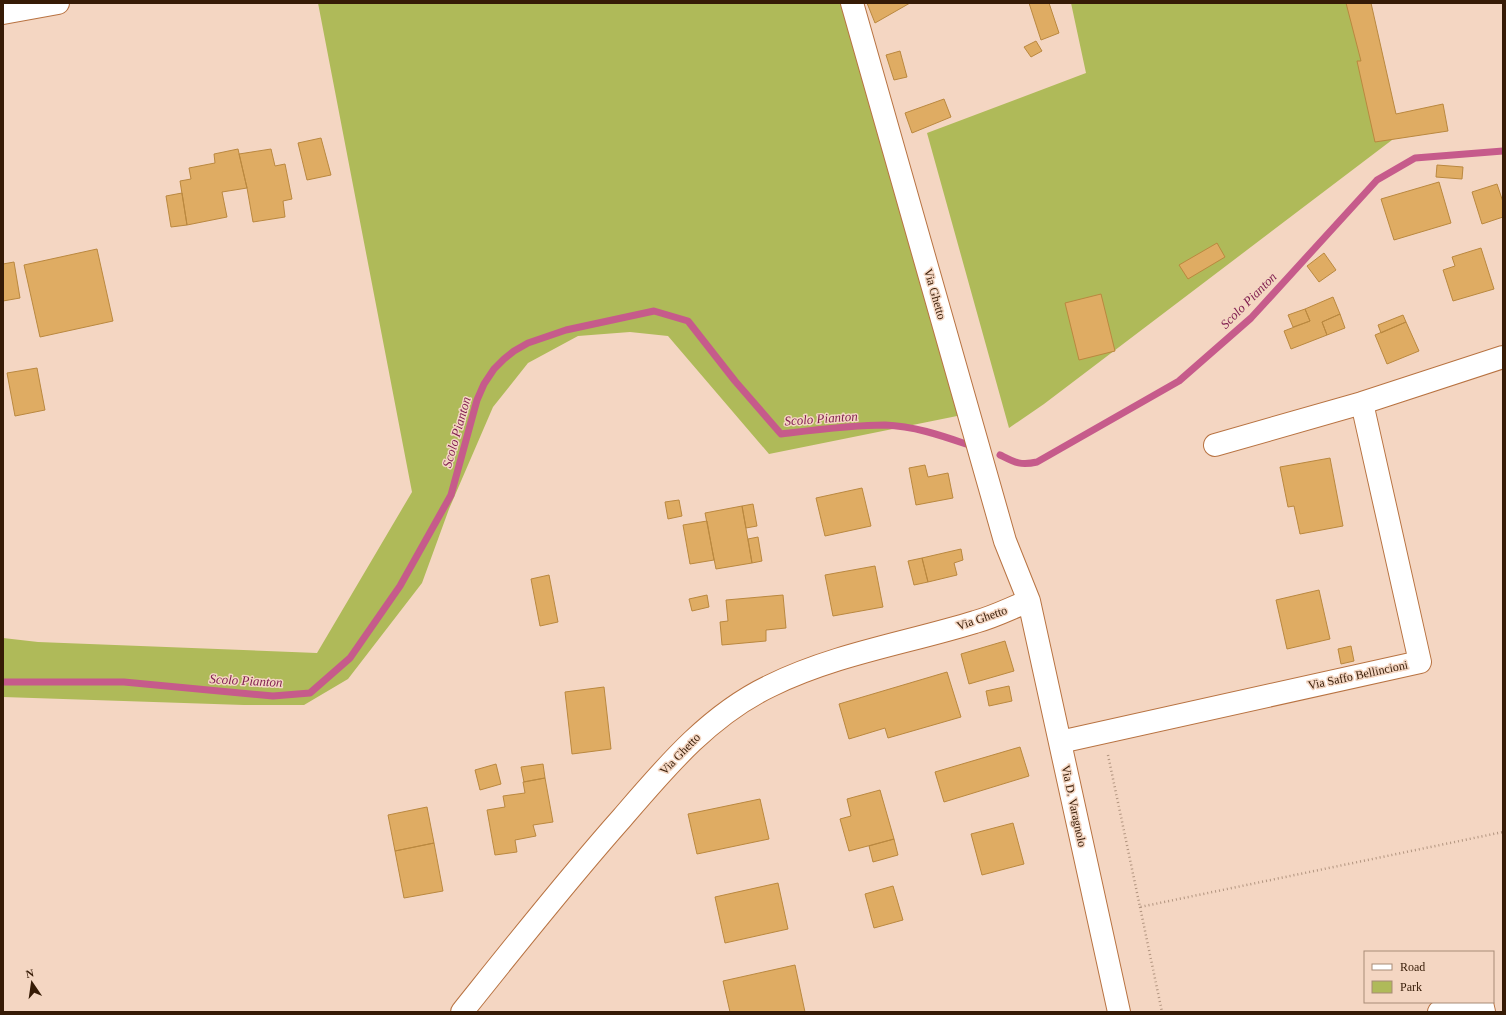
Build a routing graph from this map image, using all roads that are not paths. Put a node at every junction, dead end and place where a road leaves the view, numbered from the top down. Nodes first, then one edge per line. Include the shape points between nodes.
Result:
1 (58, 3) edge
2 (852, 3) edge
3 (3, 13) edge
4 (1503, 357) edge
5 (1362, 403) junction
6 (1216, 445) dead end
7 (1029, 601) junction
8 (1060, 742) junction
9 (462, 1012) edge
10 (1119, 1012) edge
11 (1439, 1012) edge
12 (1484, 1012) edge

1 - 3 street
2 - 7 street, Via Ghetto via 1005,541
4 - 5 street
5 - 6 street
5 - 8 street, Via Saffo Bellincioni via 1420,662
7 - 8 street, Via D. Varagnolo
7 - 9 street, Via Ghetto via 977,622 805,670 769,686 734,706 703,730 674,758 572,874
8 - 10 street, Via D. Varagnolo
11 - 12 street via 1482,1003

